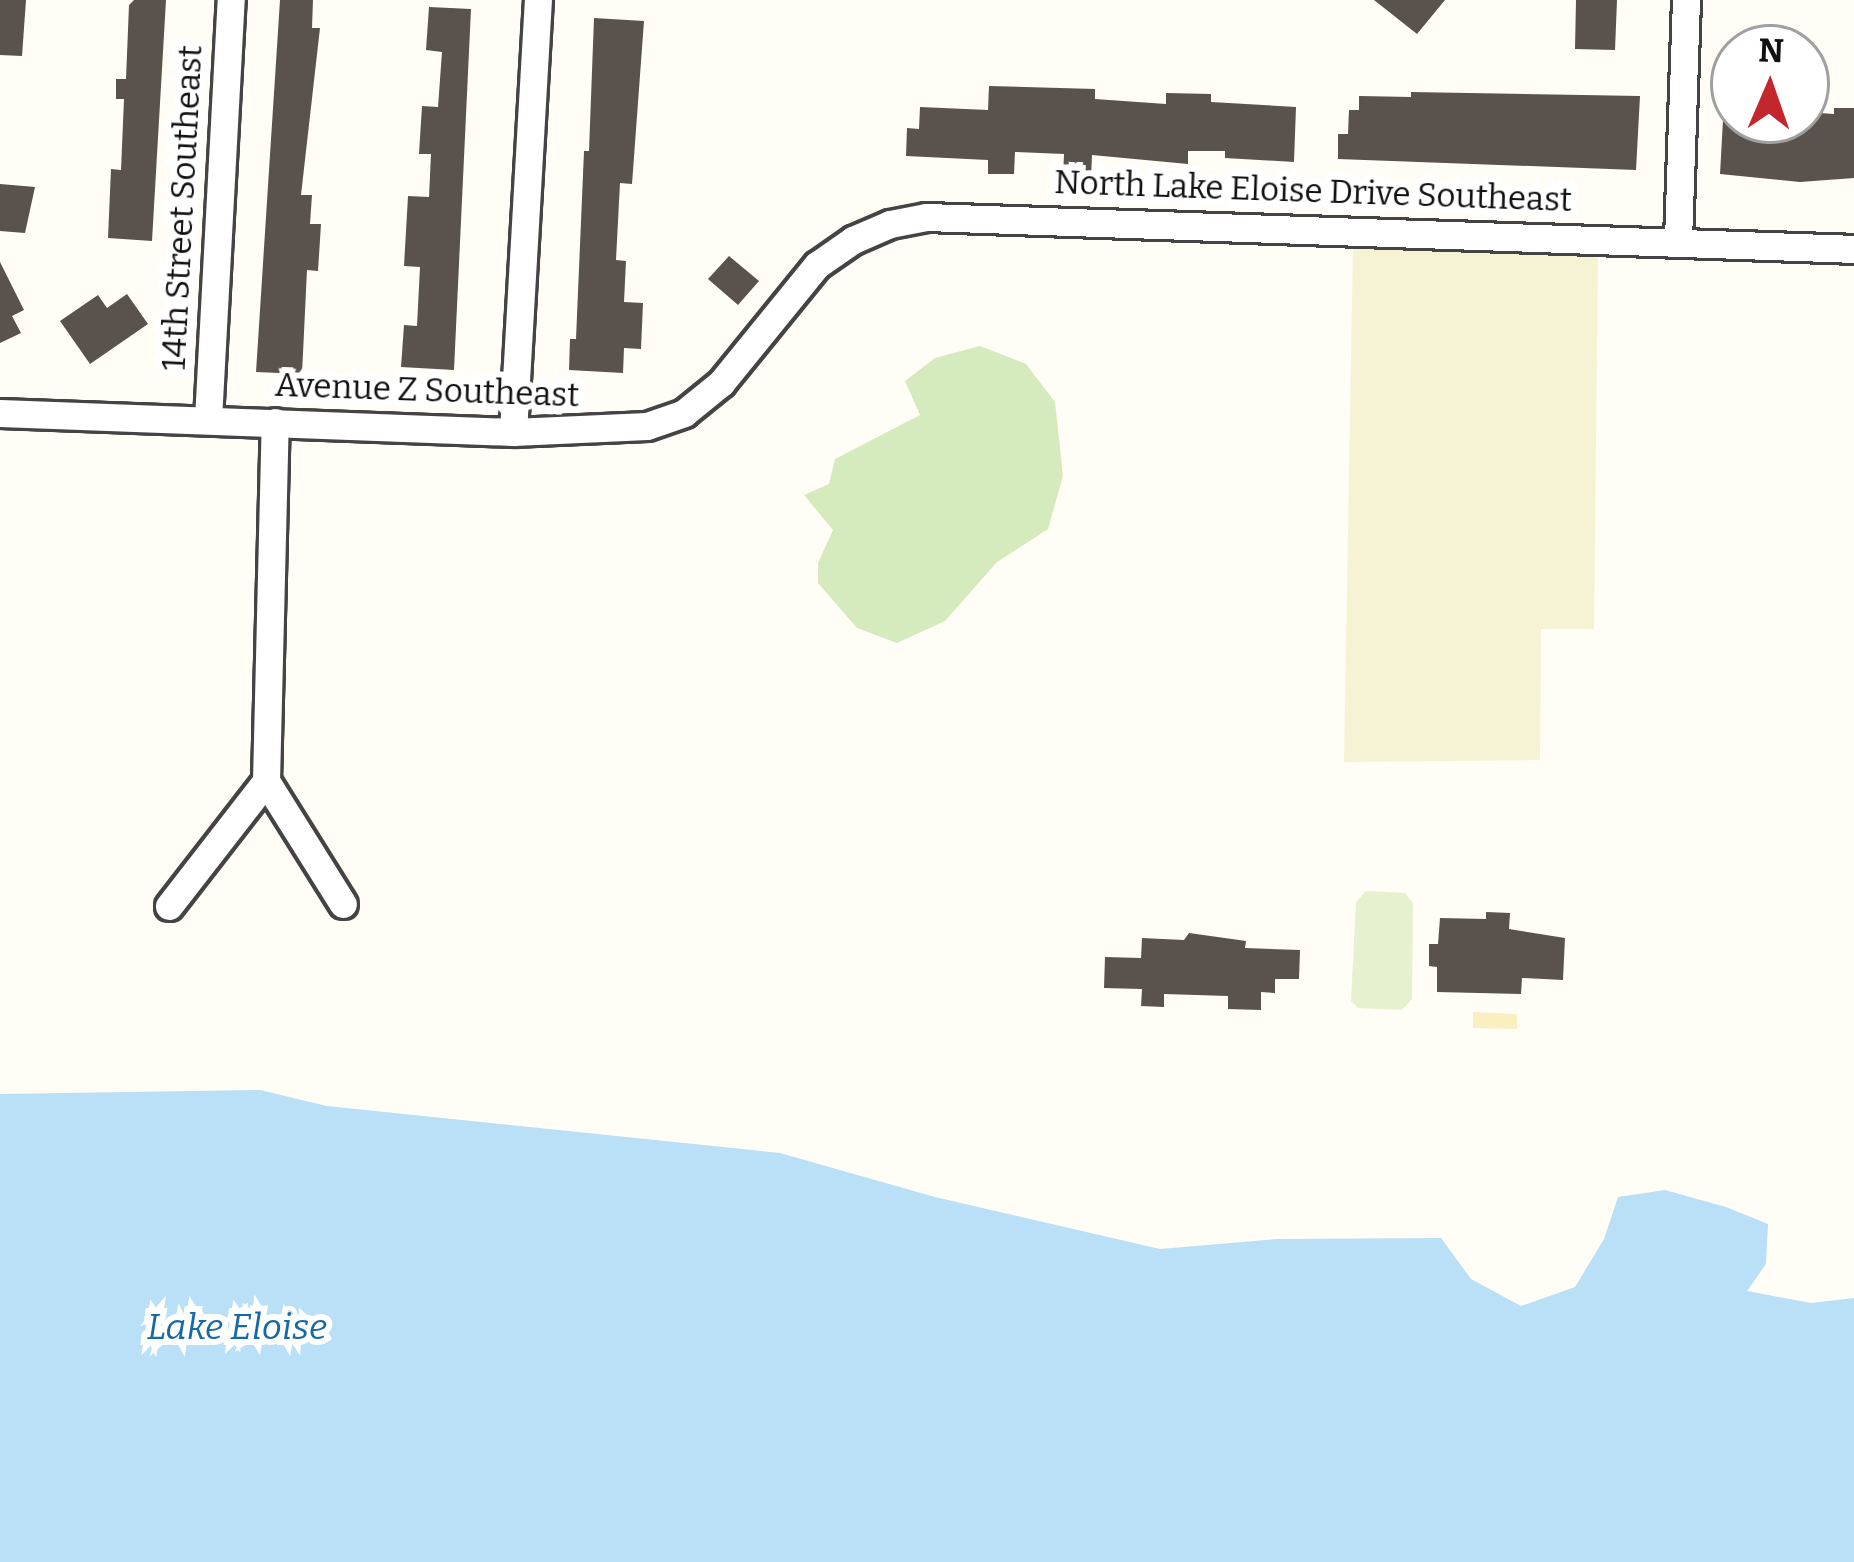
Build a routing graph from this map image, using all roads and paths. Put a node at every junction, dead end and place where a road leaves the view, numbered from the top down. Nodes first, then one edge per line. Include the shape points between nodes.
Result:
1 (231, 0) edge
2 (538, 0) edge
3 (1686, 0) edge
4 (1678, 241) junction
5 (1854, 249) edge
6 (794, 292) joint
7 (0, 413) edge
8 (208, 419) junction
9 (275, 422) junction
10 (513, 432) junction
11 (266, 781) junction
12 (343, 904) dead end
13 (169, 906) dead end

1 - 8 street, 14th Street Southeast
2 - 10 street
3 - 4 street
4 - 5 street, North Lake Eloise Drive Southeast
4 - 6 street, North Lake Eloise Drive Southeast via 926,217 853,240
6 - 10 street, Avenue Z Southeast via 721,383 684,413 629,430
7 - 8 street, Avenue Z Southeast
8 - 9 street, Avenue Z Southeast
9 - 10 street, Avenue Z Southeast
9 - 11 street
11 - 12 street
11 - 13 street

